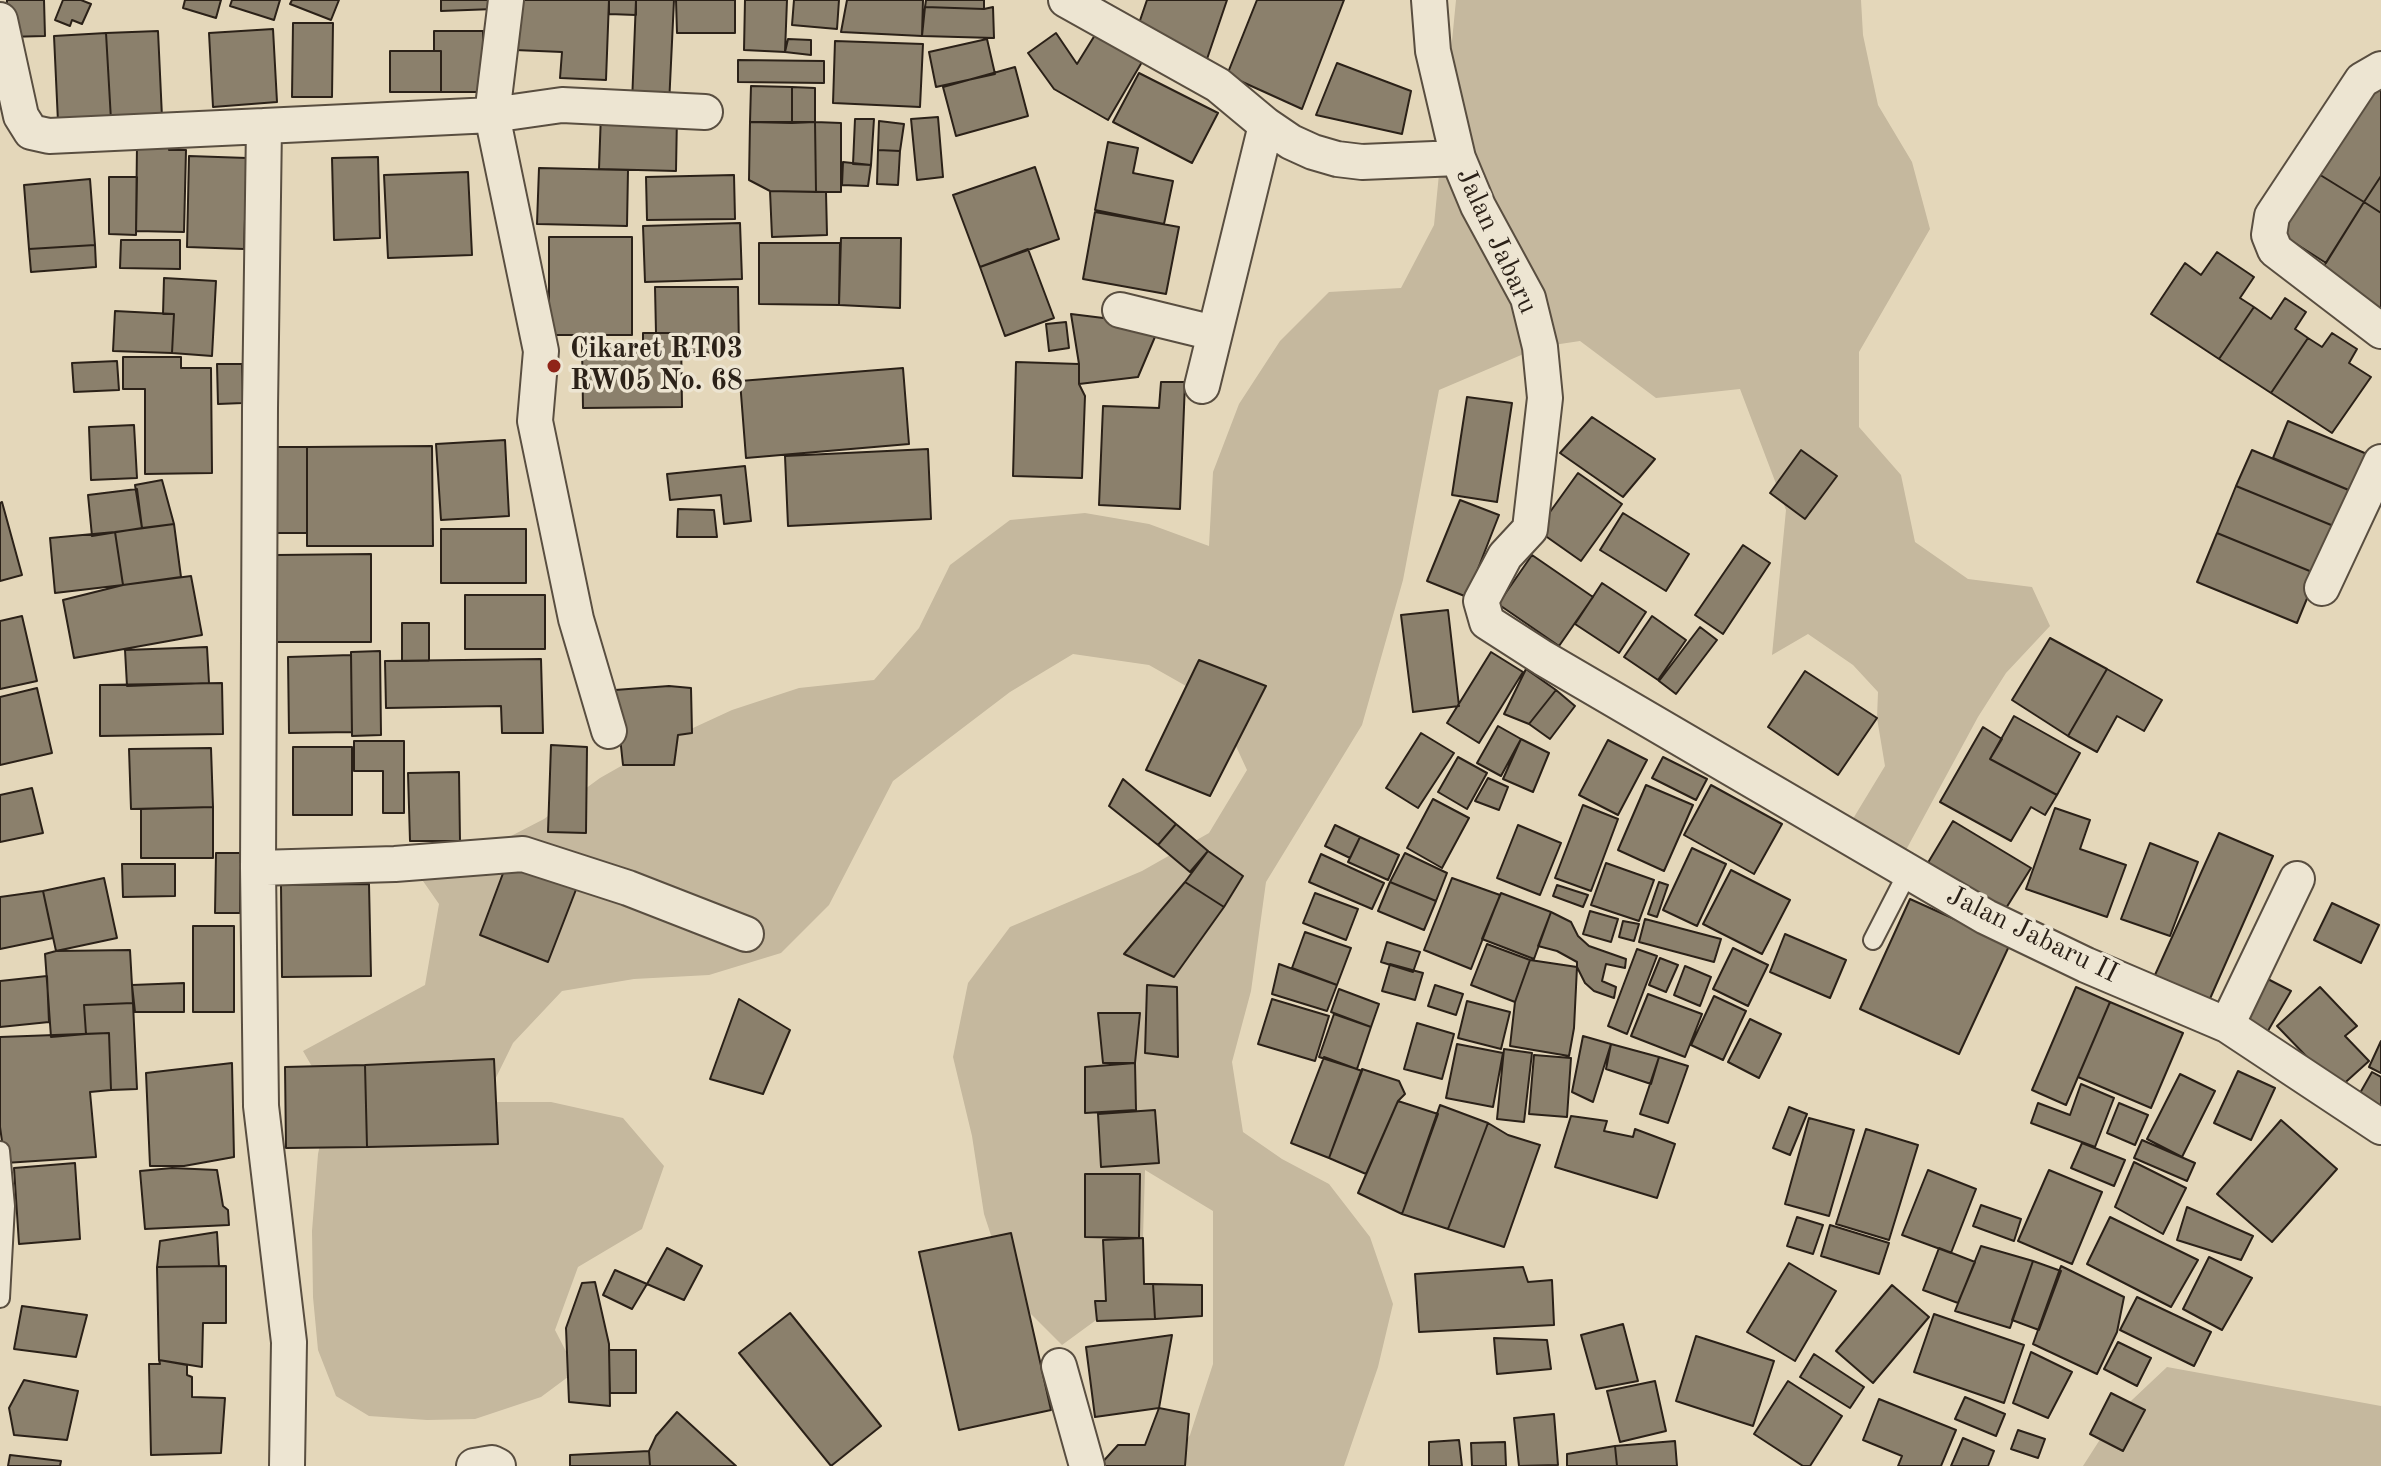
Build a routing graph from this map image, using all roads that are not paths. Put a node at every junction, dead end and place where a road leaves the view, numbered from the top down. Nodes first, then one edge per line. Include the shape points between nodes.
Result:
1 (506, 0) edge
2 (1066, 0) edge
3 (1429, 0) edge
4 (0, 20) edge
5 (2381, 69) edge
6 (705, 112) dead end
7 (492, 115) junction
8 (1266, 125) junction
9 (264, 126) junction
10 (1458, 158) junction
11 (1120, 310) dead end
12 (2381, 331) edge
13 (1214, 333) junction
14 (1202, 386) dead end
15 (2381, 462) edge
16 (2322, 588) dead end
17 (609, 731) dead end
18 (1684, 738) joint
19 (258, 868) junction
20 (1908, 872) junction
21 (2297, 879) dead end
22 (746, 934) dead end
23 (1873, 940) dead end
24 (2227, 1025) junction
25 (2381, 1127) edge
26 (0, 1151) edge
27 (0, 1298) edge
28 (1059, 1366) dead end
29 (287, 1466) edge
30 (474, 1466) edge
31 (498, 1466) edge
32 (1087, 1466) edge

1 - 7 street
2 - 8 street via 1218,85
3 - 10 street, Jalan Jabaru via 1433,51
4 - 9 street via 21,116 31,132 49,136
5 - 12 street via 2362,80 2272,216 2269,235 2275,250
6 - 7 street via 562,105
7 - 9 street
7 - 17 street via 541,351 535,421 576,619
8 - 10 street via 1291,142 1337,159
8 - 13 street
9 - 19 street
10 - 18 street, Jalan Jabaru via 1528,298 1545,398 1530,529 1505,556 1481,601 1487,622
11 - 13 street
13 - 14 street
15 - 16 street
18 - 20 street, Jalan Jabaru II
19 - 22 street via 523,854
19 - 29 street via 261,1106 289,1342
20 - 23 lane
20 - 24 street, Jalan Jabaru II via 2086,965
21 - 24 street
24 - 25 street, Jalan Jabaru II
26 - 27 lane via 5,1206
28 - 32 street
30 - 31 street

